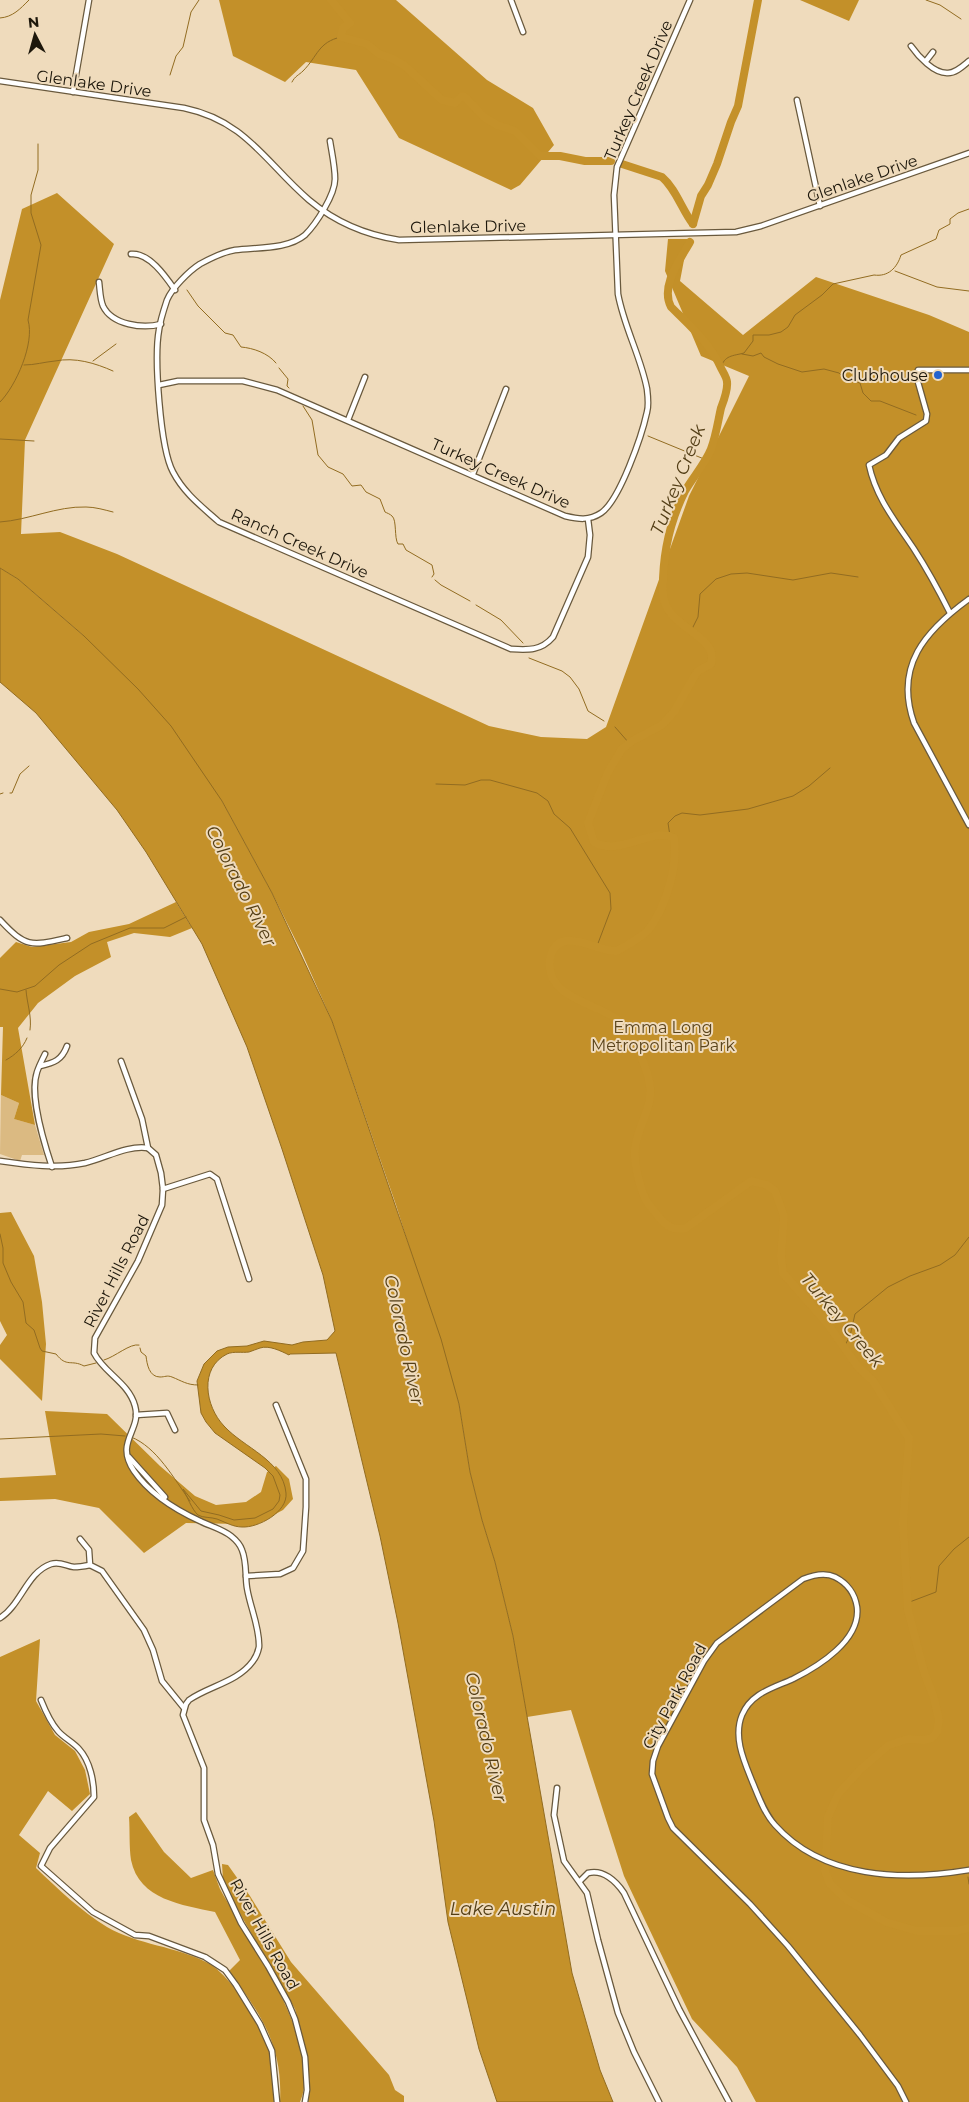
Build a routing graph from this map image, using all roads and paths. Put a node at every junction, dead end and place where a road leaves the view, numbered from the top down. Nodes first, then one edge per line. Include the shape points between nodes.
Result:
1 (89, 0) edge
2 (511, 0) edge
3 (690, 0) edge
4 (523, 32) dead end
5 (911, 46) dead end
6 (933, 52) dead end
7 (926, 61) junction
8 (969, 62) edge
9 (0, 81) edge
10 (73, 92) junction
11 (797, 100) dead end
12 (330, 142) dead end
13 (969, 153) edge
14 (820, 206) junction
15 (323, 211) junction
16 (616, 235) junction
17 (131, 254) dead end
18 (99, 282) dead end
19 (175, 290) junction
20 (161, 324) junction
21 (969, 370) edge
22 (366, 377) dead end
23 (159, 385) junction
24 (506, 389) dead end
25 (348, 420) junction
26 (473, 474) junction
27 (588, 519) junction
28 (969, 599) edge
29 (950, 612) junction
30 (969, 825) edge
31 (0, 920) edge
32 (67, 938) dead end
33 (67, 1046) dead end
34 (45, 1054) dead end
35 (121, 1061) dead end
36 (40, 1066) junction
37 (148, 1148) junction
38 (0, 1161) edge
39 (52, 1167) junction
40 (163, 1189) junction
41 (249, 1278) dead end
42 (276, 1405) dead end
43 (136, 1414) junction
44 (175, 1430) dead end
45 (80, 1539) dead end
46 (90, 1565) junction
47 (246, 1576) junction
48 (0, 1618) edge
49 (41, 1700) dead end
50 (184, 1708) junction
51 (557, 1788) dead end
52 (969, 1870) edge
53 (580, 1882) junction
54 (277, 2102) edge
55 (304, 2102) edge
56 (660, 2102) edge
57 (729, 2102) edge
58 (906, 2102) edge

1 - 10 street
2 - 4 street
3 - 16 street, Turkey Creek Drive via 617,167 614,195
5 - 7 street
6 - 7 street
7 - 8 street via 936,70 950,74
9 - 10 street, Glenlake Drive
10 - 15 street, Glenlake Drive via 184,108 224,122 248,139
11 - 14 street
12 - 15 street, Ranch Creek Drive via 335,181
13 - 14 street, Glenlake Drive
14 - 16 street, Glenlake Drive via 736,232
15 - 16 street, Glenlake Drive via 361,231 399,240
15 - 19 street, Ranch Creek Drive via 294,242 233,250 215,256 188,272
16 - 27 street, Turkey Creek Drive via 618,294 647,389 647,411 623,482 608,506
17 - 19 street via 144,256
18 - 20 street via 103,306 112,316 136,325
19 - 20 street, Ranch Creek Drive via 168,299
20 - 23 street, Ranch Creek Drive
21 - 29 street via 918,370 916,375 926,420 899,438 886,455 868,465 891,518 915,551
22 - 25 street
23 - 25 street, Turkey Creek Drive via 178,380 243,380 277,390
23 - 27 street, Ranch Creek Drive via 164,444 172,470 183,490 219,522 511,649 538,648 553,637 588,557
24 - 26 street
25 - 26 street, Turkey Creek Drive
26 - 27 street, Turkey Creek Drive via 565,516
28 - 29 street
29 - 30 street via 927,636 914,656 909,672 908,698 914,723
31 - 32 street via 22,942 41,943
33 - 36 street via 64,1056 54,1063
34 - 36 street
35 - 37 street, River Hills Road via 142,1119
36 - 39 street via 36,1074 36,1093 40,1131
37 - 39 street via 136,1148 86,1163
37 - 40 street, River Hills Road via 158,1162
38 - 39 street
40 - 41 street via 210,1174 217,1179
40 - 43 street, River Hills Road via 162,1205 151,1235 94,1342 96,1358 127,1389
42 - 47 street via 306,1479 303,1551 293,1568 280,1574
43 - 44 street via 167,1413
43 - 47 street via 127,1440 127,1455 171,1504 231,1536 238,1543 243,1552
45 - 46 street via 89,1550
46 - 48 street via 49,1564 39,1571 10,1610
46 - 50 street via 102,1571 144,1630 162,1681
47 - 50 street via 258,1637 258,1654 239,1674 193,1697
49 - 54 street via 58,1731 84,1757 94,1785 94,1797 50,1848 41,1866 93,1912 135,1935 149,1936 205,1957 225,1970 260,2024 272,2051
50 - 55 street, River Hills Road via 184,1719 204,1768 204,1820 218,1874 241,1923 272,1973 295,2019 305,2058 308,2090
51 - 53 street via 555,1825 564,1861
52 - 58 street, City Park Road via 928,1876 887,1875 821,1860 775,1825 749,1773 739,1738 743,1715 764,1691 794,1678 841,1645 857,1618 854,1596 843,1582 826,1574 798,1582 717,1643 704,1661 653,1761 652,1774 665,1811 673,1828 788,1946 860,2035
53 - 56 street via 589,1896 618,2013
53 - 57 street via 588,1873 600,1873 610,1878 624,1893 678,2009

